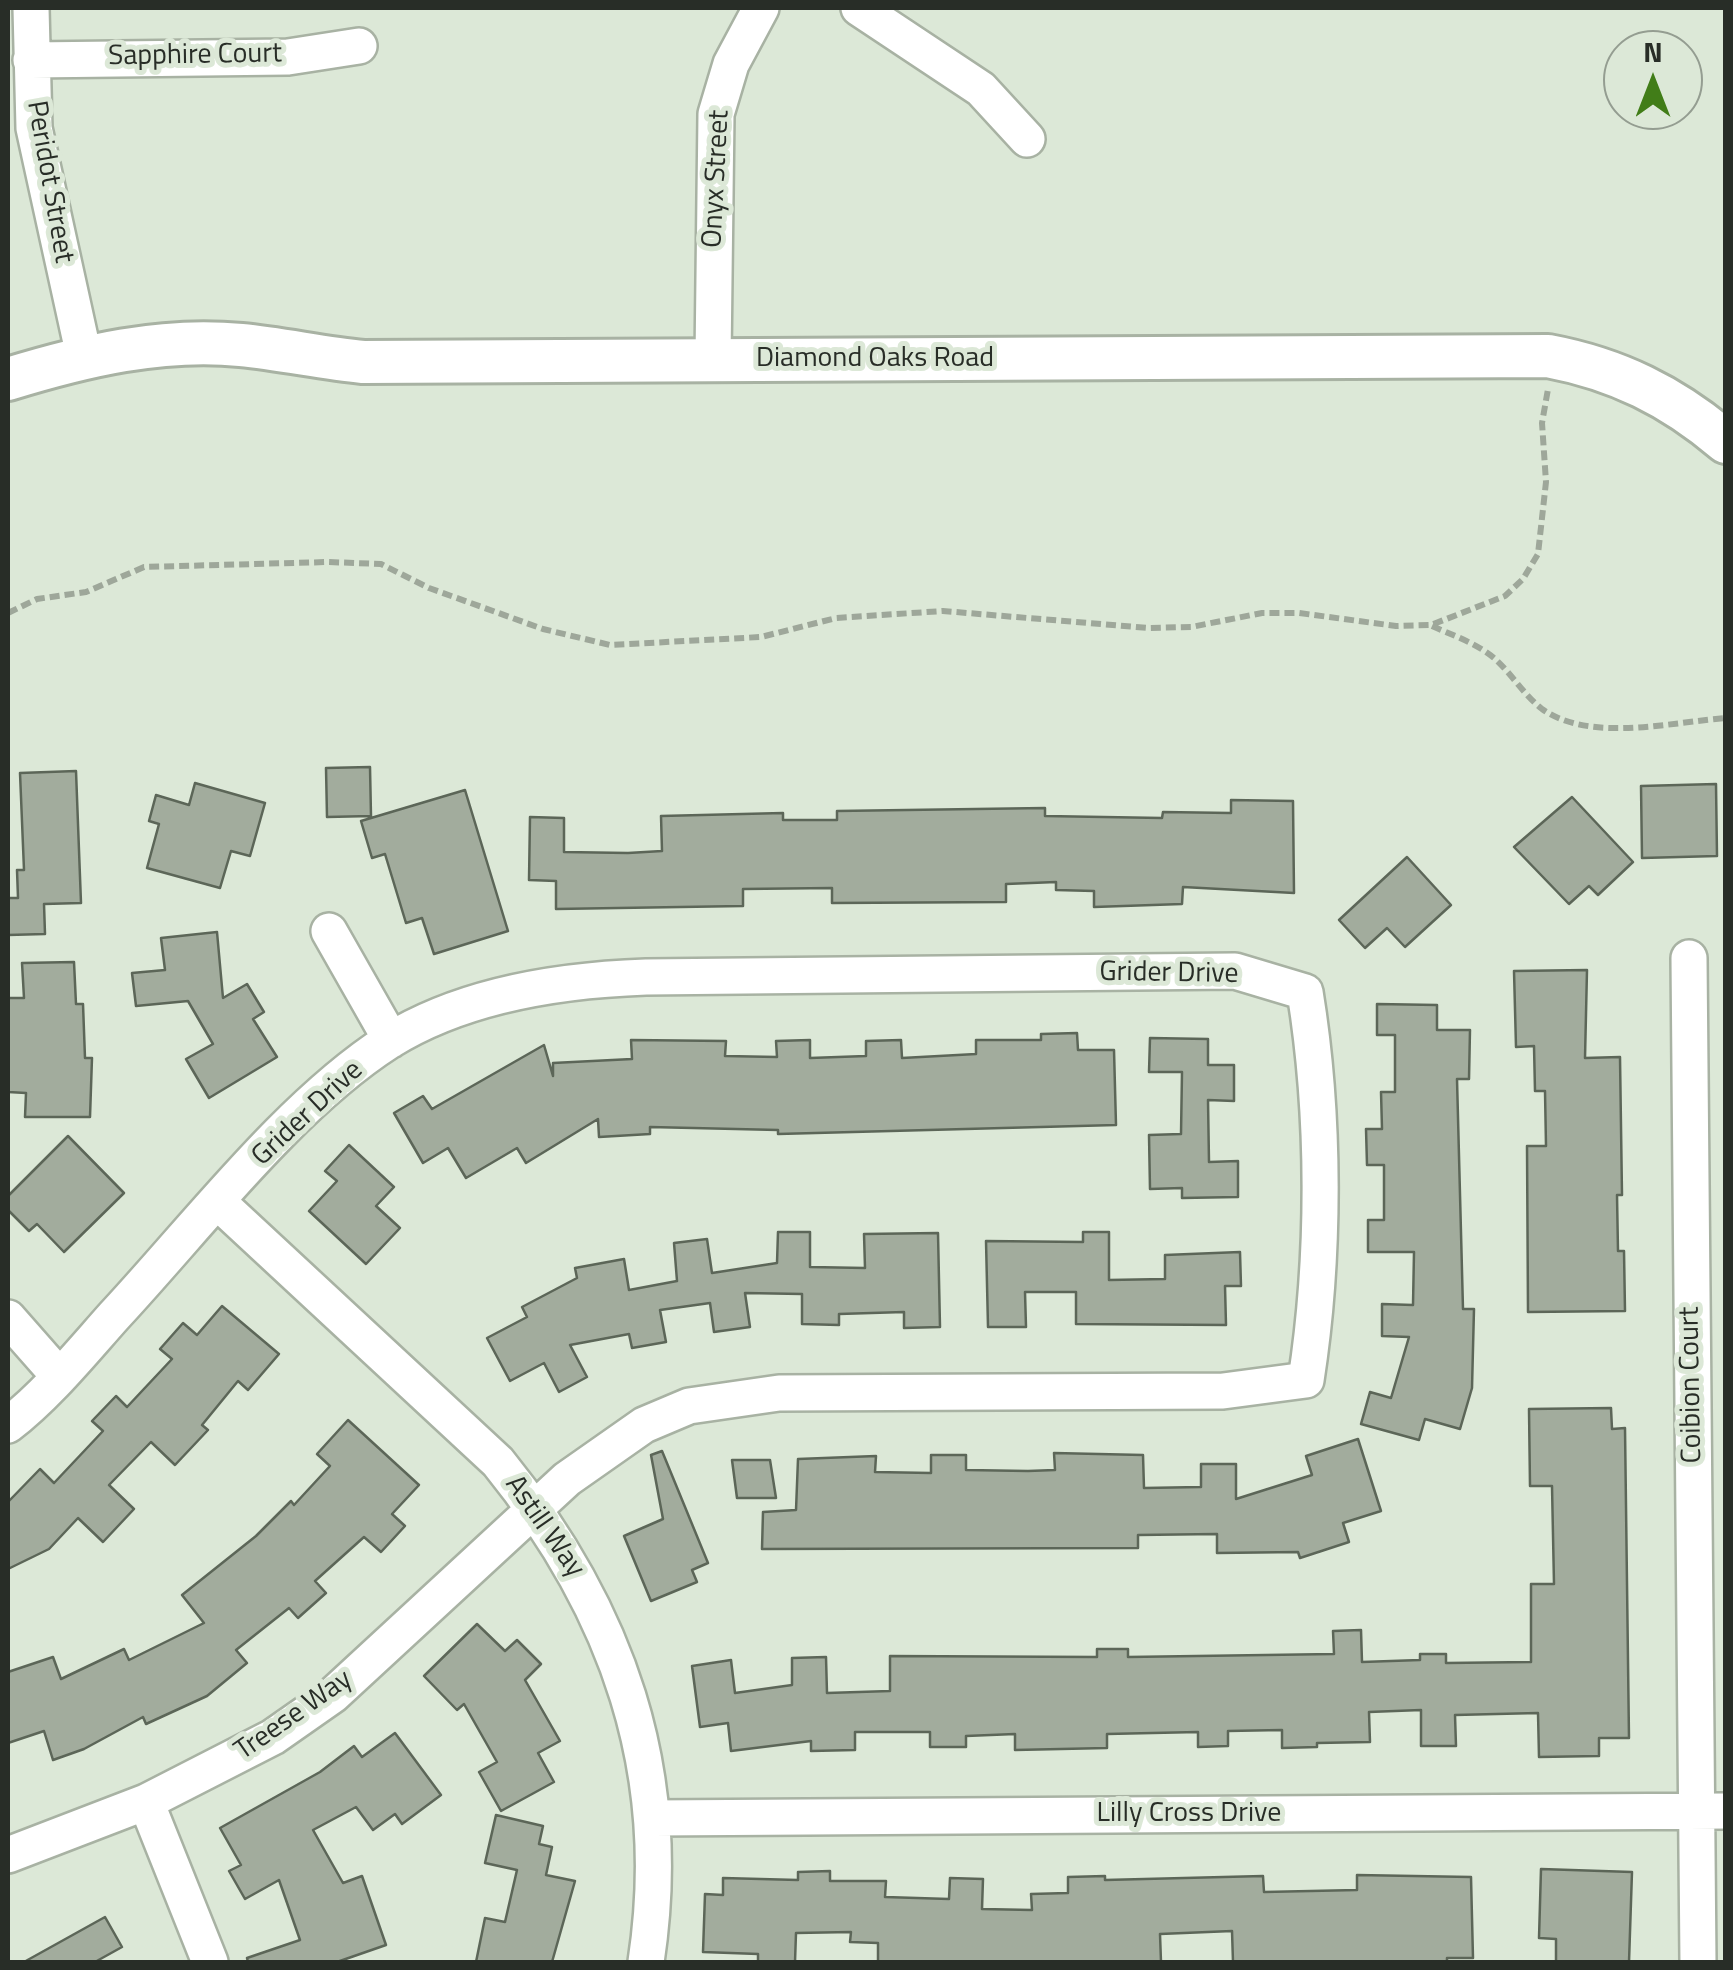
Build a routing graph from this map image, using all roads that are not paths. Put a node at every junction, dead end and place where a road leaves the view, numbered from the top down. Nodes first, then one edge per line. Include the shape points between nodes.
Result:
1 (32, 8) edge
2 (761, 8) edge
3 (859, 8) edge
4 (359, 46) dead end
5 (31, 60) junction
6 (1027, 138) dead end
7 (84, 356) junction
8 (713, 359) junction
9 (8, 379) edge
10 (1726, 442) edge
11 (329, 931) dead end
12 (1689, 958) dead end
13 (391, 1040) junction
14 (219, 1203) junction
15 (8, 1318) edge
16 (59, 1376) junction
17 (8, 1425) edge
18 (536, 1508) junction
19 (146, 1802) junction
20 (1711, 1811) edge
21 (653, 1818) junction
22 (8, 1855) edge
23 (210, 1962) edge
24 (646, 1962) edge
25 (1698, 1962) edge

1 - 5 street, Peridot Street
2 - 8 street, Onyx Street via 731,64 716,114
3 - 6 street via 981,89
4 - 5 street, Sapphire Court via 288,57
5 - 7 street, Peridot Street via 34,128
7 - 8 street, Diamond Oaks Road via 170,345 242,345 363,362
7 - 9 street, Diamond Oaks Road
8 - 10 street, Diamond Oaks Road via 1548,356 1592,364 1661,394
11 - 13 street
12 - 20 street, Coibion Court
13 - 14 street, Grider Drive via 308,1107
13 - 18 street, Grider Drive via 518,992 585,979 1235,971 1304,992 1316,1061 1318,1306 1306,1380 1223,1391 727,1398 644,1425
14 - 16 street, Grider Drive
14 - 18 street, Astill Way via 498,1462
15 - 16 street
16 - 17 street, Grider Drive
18 - 19 street, Treese Way via 334,1695 272,1738
18 - 21 street, Astill Way via 585,1586 613,1650 646,1764
19 - 22 street, Treese Way
19 - 23 street
20 - 21 street, Lilly Cross Drive
20 - 25 street, Coibion Court
21 - 24 street, Astill Way

